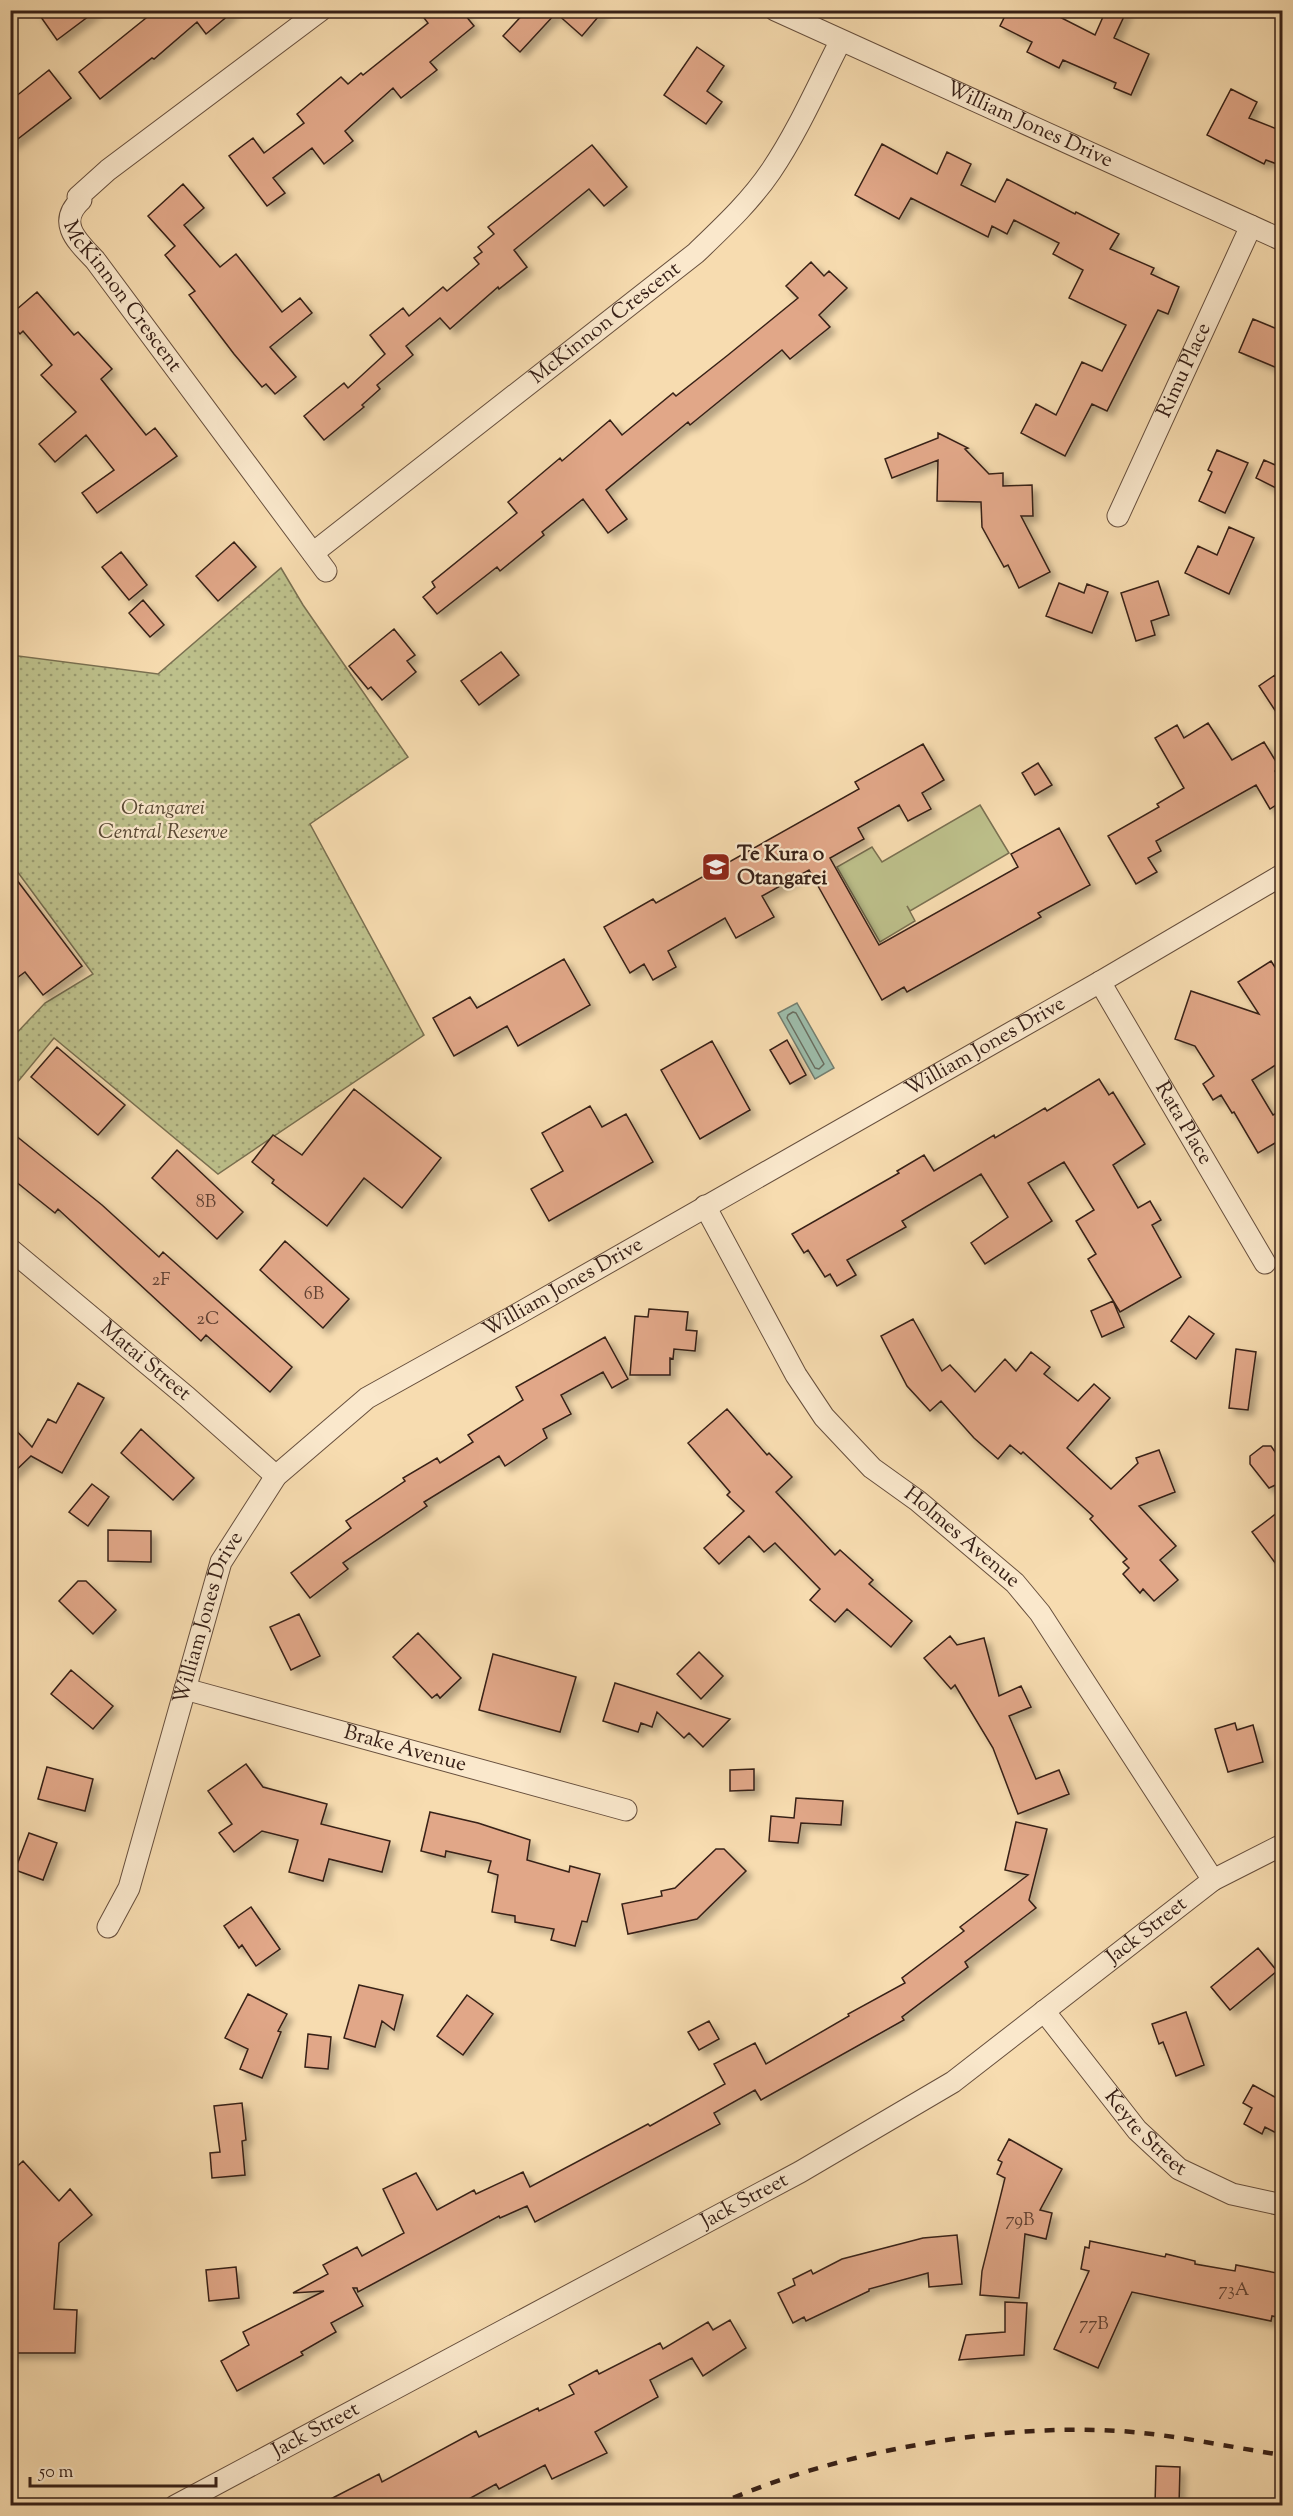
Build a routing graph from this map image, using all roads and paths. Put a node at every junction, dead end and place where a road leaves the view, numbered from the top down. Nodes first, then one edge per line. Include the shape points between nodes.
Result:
1 (321, 10) edge
2 (775, 10) edge
3 (840, 42) junction
4 (1251, 226) junction
5 (1282, 240) edge
6 (1119, 516) dead end
7 (314, 553) junction
8 (326, 571) dead end
9 (1282, 874) edge
10 (1100, 982) junction
11 (705, 1206) junction
12 (10, 1249) edge
13 (1265, 1263) dead end
14 (276, 1476) junction
15 (185, 1689) junction
16 (626, 1810) dead end
17 (1282, 1845) edge
18 (1213, 1880) junction
19 (108, 1927) dead end
20 (1044, 2011) junction
21 (1282, 2205) edge
22 (175, 2505) edge

1 - 7 street, McKinnon Crescent via 108,170 78,197 81,200 74,207 69,227 72,236
2 - 3 street, William Jones Drive
3 - 4 street, William Jones Drive
3 - 7 street, McKinnon Crescent via 770,172 735,215 696,252
4 - 5 street, William Jones Drive
4 - 6 street, Rimu Place
7 - 8 street, McKinnon Crescent
9 - 10 street, William Jones Drive
10 - 11 street, William Jones Drive
10 - 13 street, Rata Place
11 - 14 street, William Jones Drive via 367,1398
11 - 18 street, Holmes Avenue via 796,1375 824,1417 872,1468 918,1501 1015,1583 1040,1613
12 - 14 street, Matai Street
14 - 15 street, William Jones Drive via 221,1562
15 - 16 street, Brake Avenue
15 - 19 street, William Jones Drive via 129,1888
17 - 18 street, Jack Street
18 - 20 street, Jack Street
20 - 21 street, Keyte Street via 1137,2130 1179,2169 1232,2194
20 - 22 street, Jack Street via 953,2082 800,2172

